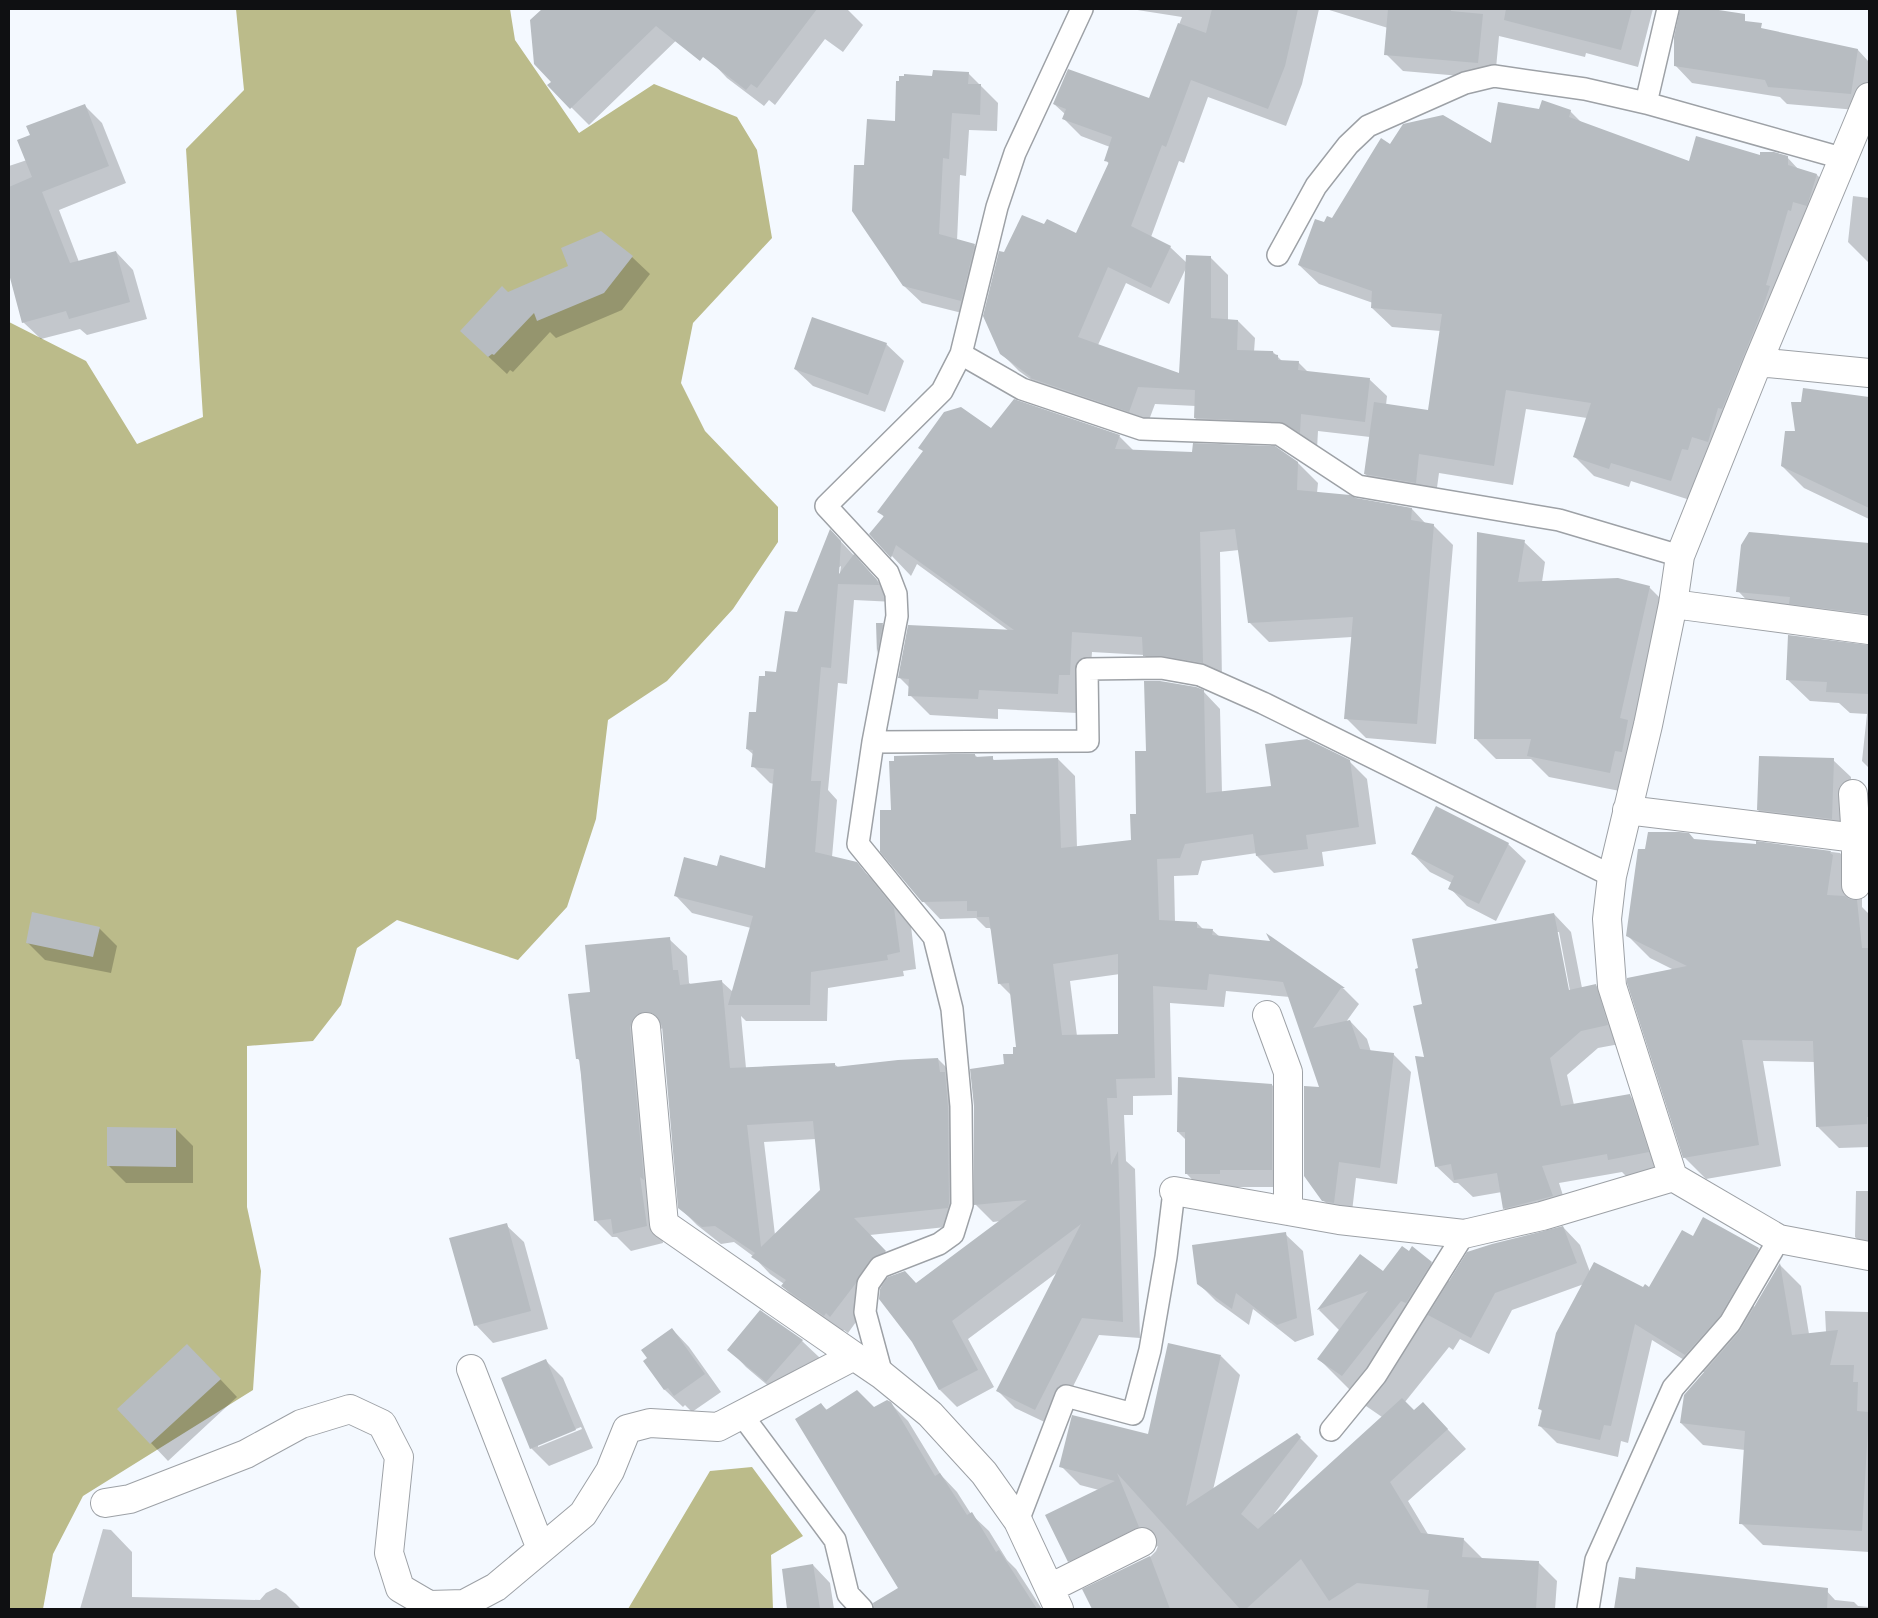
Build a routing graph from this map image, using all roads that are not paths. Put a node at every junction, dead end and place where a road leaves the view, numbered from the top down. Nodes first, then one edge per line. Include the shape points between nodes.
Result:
1 (1082, 9) edge
2 (1668, 9) edge
3 (1869, 97) edge
4 (1646, 103) junction
5 (1845, 159) junction
6 (1278, 255) dead end
7 (961, 354) junction
8 (1758, 362) junction
9 (1869, 373) edge
10 (1680, 556) junction
11 (1673, 604) junction
12 (1869, 630) edge
13 (873, 742) junction
14 (1853, 794) dead end
15 (1627, 810) junction
16 (1856, 838) junction
17 (1612, 876) junction
18 (1856, 885) dead end
19 (1267, 1015) dead end
20 (646, 1027) dead end
21 (1673, 1177) junction
22 (1174, 1191) joint
23 (1288, 1211) junction
24 (1464, 1234) junction
25 (1780, 1239) junction
26 (1869, 1256) edge
27 (854, 1356) junction
28 (471, 1369) dead end
29 (882, 1374) junction
30 (742, 1415) junction
31 (1332, 1430) dead end
32 (105, 1503) dead end
33 (1018, 1521) junction
34 (1142, 1542) dead end
35 (541, 1549) junction
36 (1054, 1599) edge
37 (463, 1606) edge
38 (862, 1609) edge
39 (1588, 1609) edge

1 - 7 lane via 1015,153 997,207
2 - 4 lane
3 - 5 street
4 - 5 lane
4 - 6 lane via 1585,89 1494,76 1465,83 1368,126 1316,186
5 - 8 street
7 - 10 lane via 1022,389 1141,428 1279,434 1358,486 1559,520
7 - 13 lane via 942,391 826,506 888,573 896,594 897,616
8 - 9 street
8 - 10 street
10 - 11 street
11 - 12 street
11 - 15 street
13 - 17 lane via 1088,741 1087,670 1162,668 1200,675 1263,703
13 - 29 lane via 858,844 934,937 952,1008 961,1106 962,1205 953,1234 939,1244 880,1267 868,1284 865,1312
14 - 16 street
15 - 16 street
15 - 17 street
16 - 18 street
17 - 21 street via 1607,919 1612,986
19 - 23 street via 1288,1072
20 - 27 street via 664,1224
21 - 24 street via 1542,1216
21 - 25 street
22 - 23 street
22 - 33 lane via 1150,1350 1133,1414 1066,1396
23 - 24 street
24 - 31 lane via 1376,1374
25 - 26 street
25 - 39 lane via 1730,1323 1673,1388 1596,1560
27 - 29 street
27 - 30 street
28 - 35 street
29 - 33 street via 930,1414 984,1473
30 - 35 street via 718,1427 650,1423 627,1428 610,1471 583,1514
30 - 38 lane via 836,1540 848,1594
32 - 37 street via 130,1499 246,1454 301,1424 350,1410 382,1424 399,1457 389,1553 400,1588 429,1605
33 - 36 street
34 - 36 street
35 - 37 street via 496,1587

